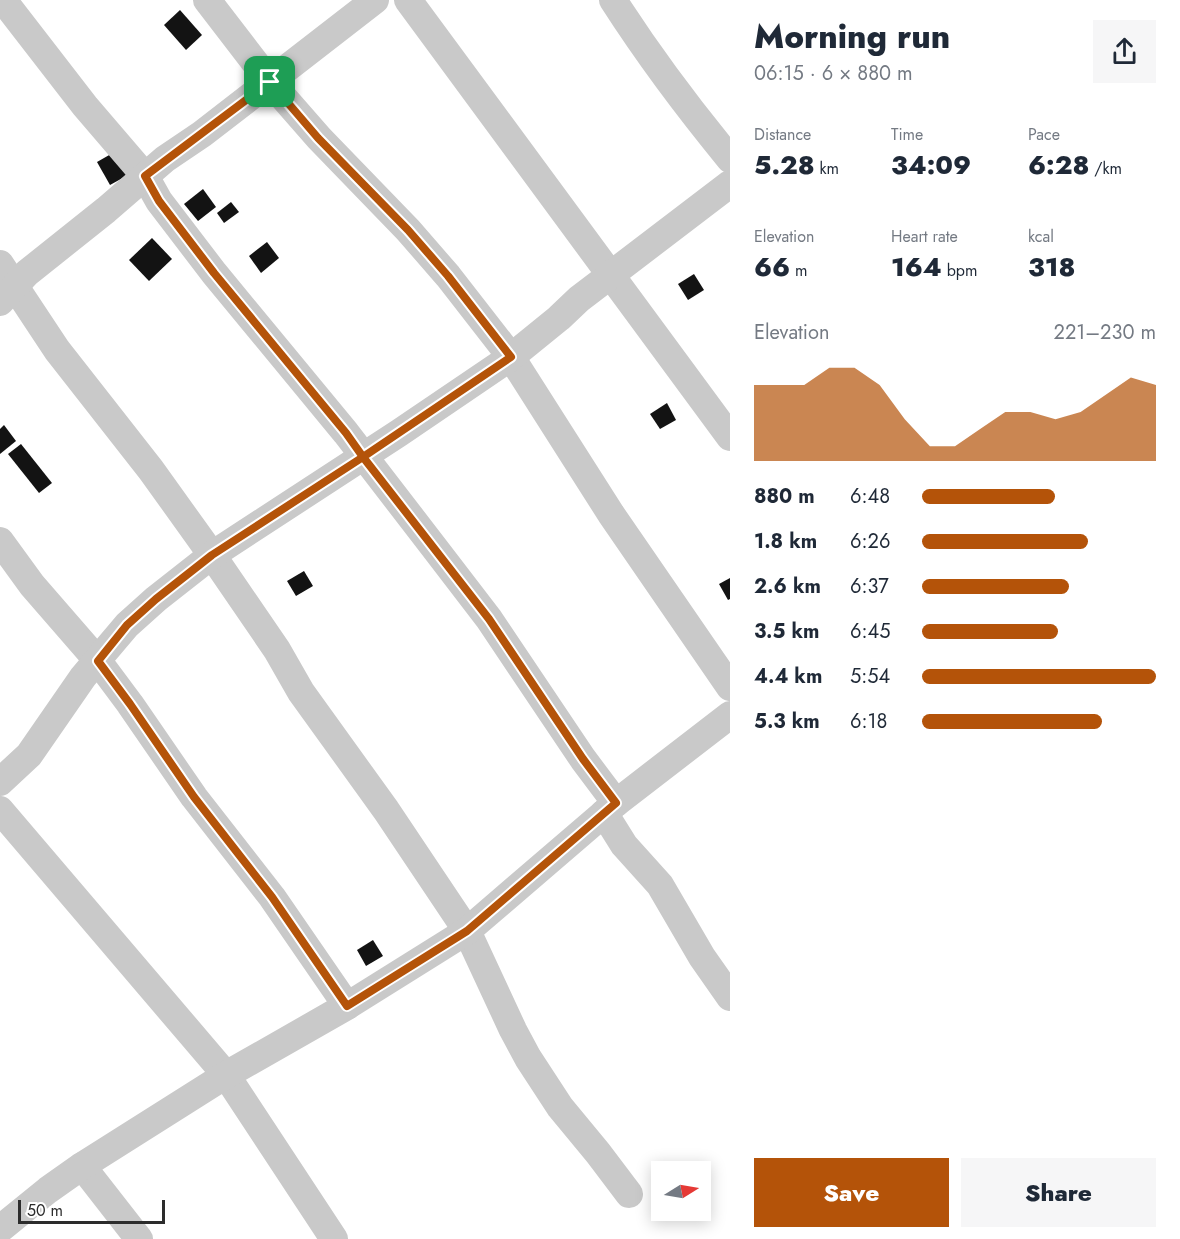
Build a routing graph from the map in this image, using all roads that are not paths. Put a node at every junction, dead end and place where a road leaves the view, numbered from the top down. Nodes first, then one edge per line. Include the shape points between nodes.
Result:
1 (3, 0) edge
2 (207, 0) edge
3 (375, 0) edge
4 (408, 0) edge
5 (613, 0) edge
6 (270, 82) junction
7 (730, 159) edge
8 (145, 176) junction
9 (730, 184) edge
10 (610, 276) junction
11 (5, 283) edge
12 (511, 357) junction
13 (730, 437) edge
14 (363, 457) junction
15 (0, 541) edge
16 (212, 555) junction
17 (98, 661) junction
18 (730, 687) edge
19 (730, 715) edge
20 (0, 782) edge
21 (610, 808) junction
22 (0, 810) edge
23 (467, 931) junction
24 (730, 997) edge
25 (347, 1006) junction
26 (226, 1076) junction
27 (82, 1166) junction
28 (629, 1194) dead end
29 (0, 1229) edge
30 (139, 1239) edge
31 (334, 1239) edge

1 - 8 street
2 - 6 street
3 - 6 street
4 - 10 street
5 - 7 street via 683,101
6 - 8 street
6 - 12 street via 318,138 408,230
8 - 11 street via 43,260
8 - 14 street via 159,201 214,273
9 - 10 street
10 - 12 street
10 - 13 street
11 - 16 street
12 - 14 street
12 - 18 street via 624,533
14 - 16 street
14 - 21 street via 489,619 583,759
15 - 17 street via 32,585
16 - 17 street via 127,625
16 - 23 street via 301,692
17 - 20 street via 29,755
17 - 25 street
19 - 21 street
21 - 23 street
21 - 24 street via 624,845 660,885
22 - 26 street
23 - 25 street
23 - 28 street via 528,1058 560,1107
25 - 26 street
26 - 27 street
26 - 31 street
27 - 29 street
27 - 30 street

